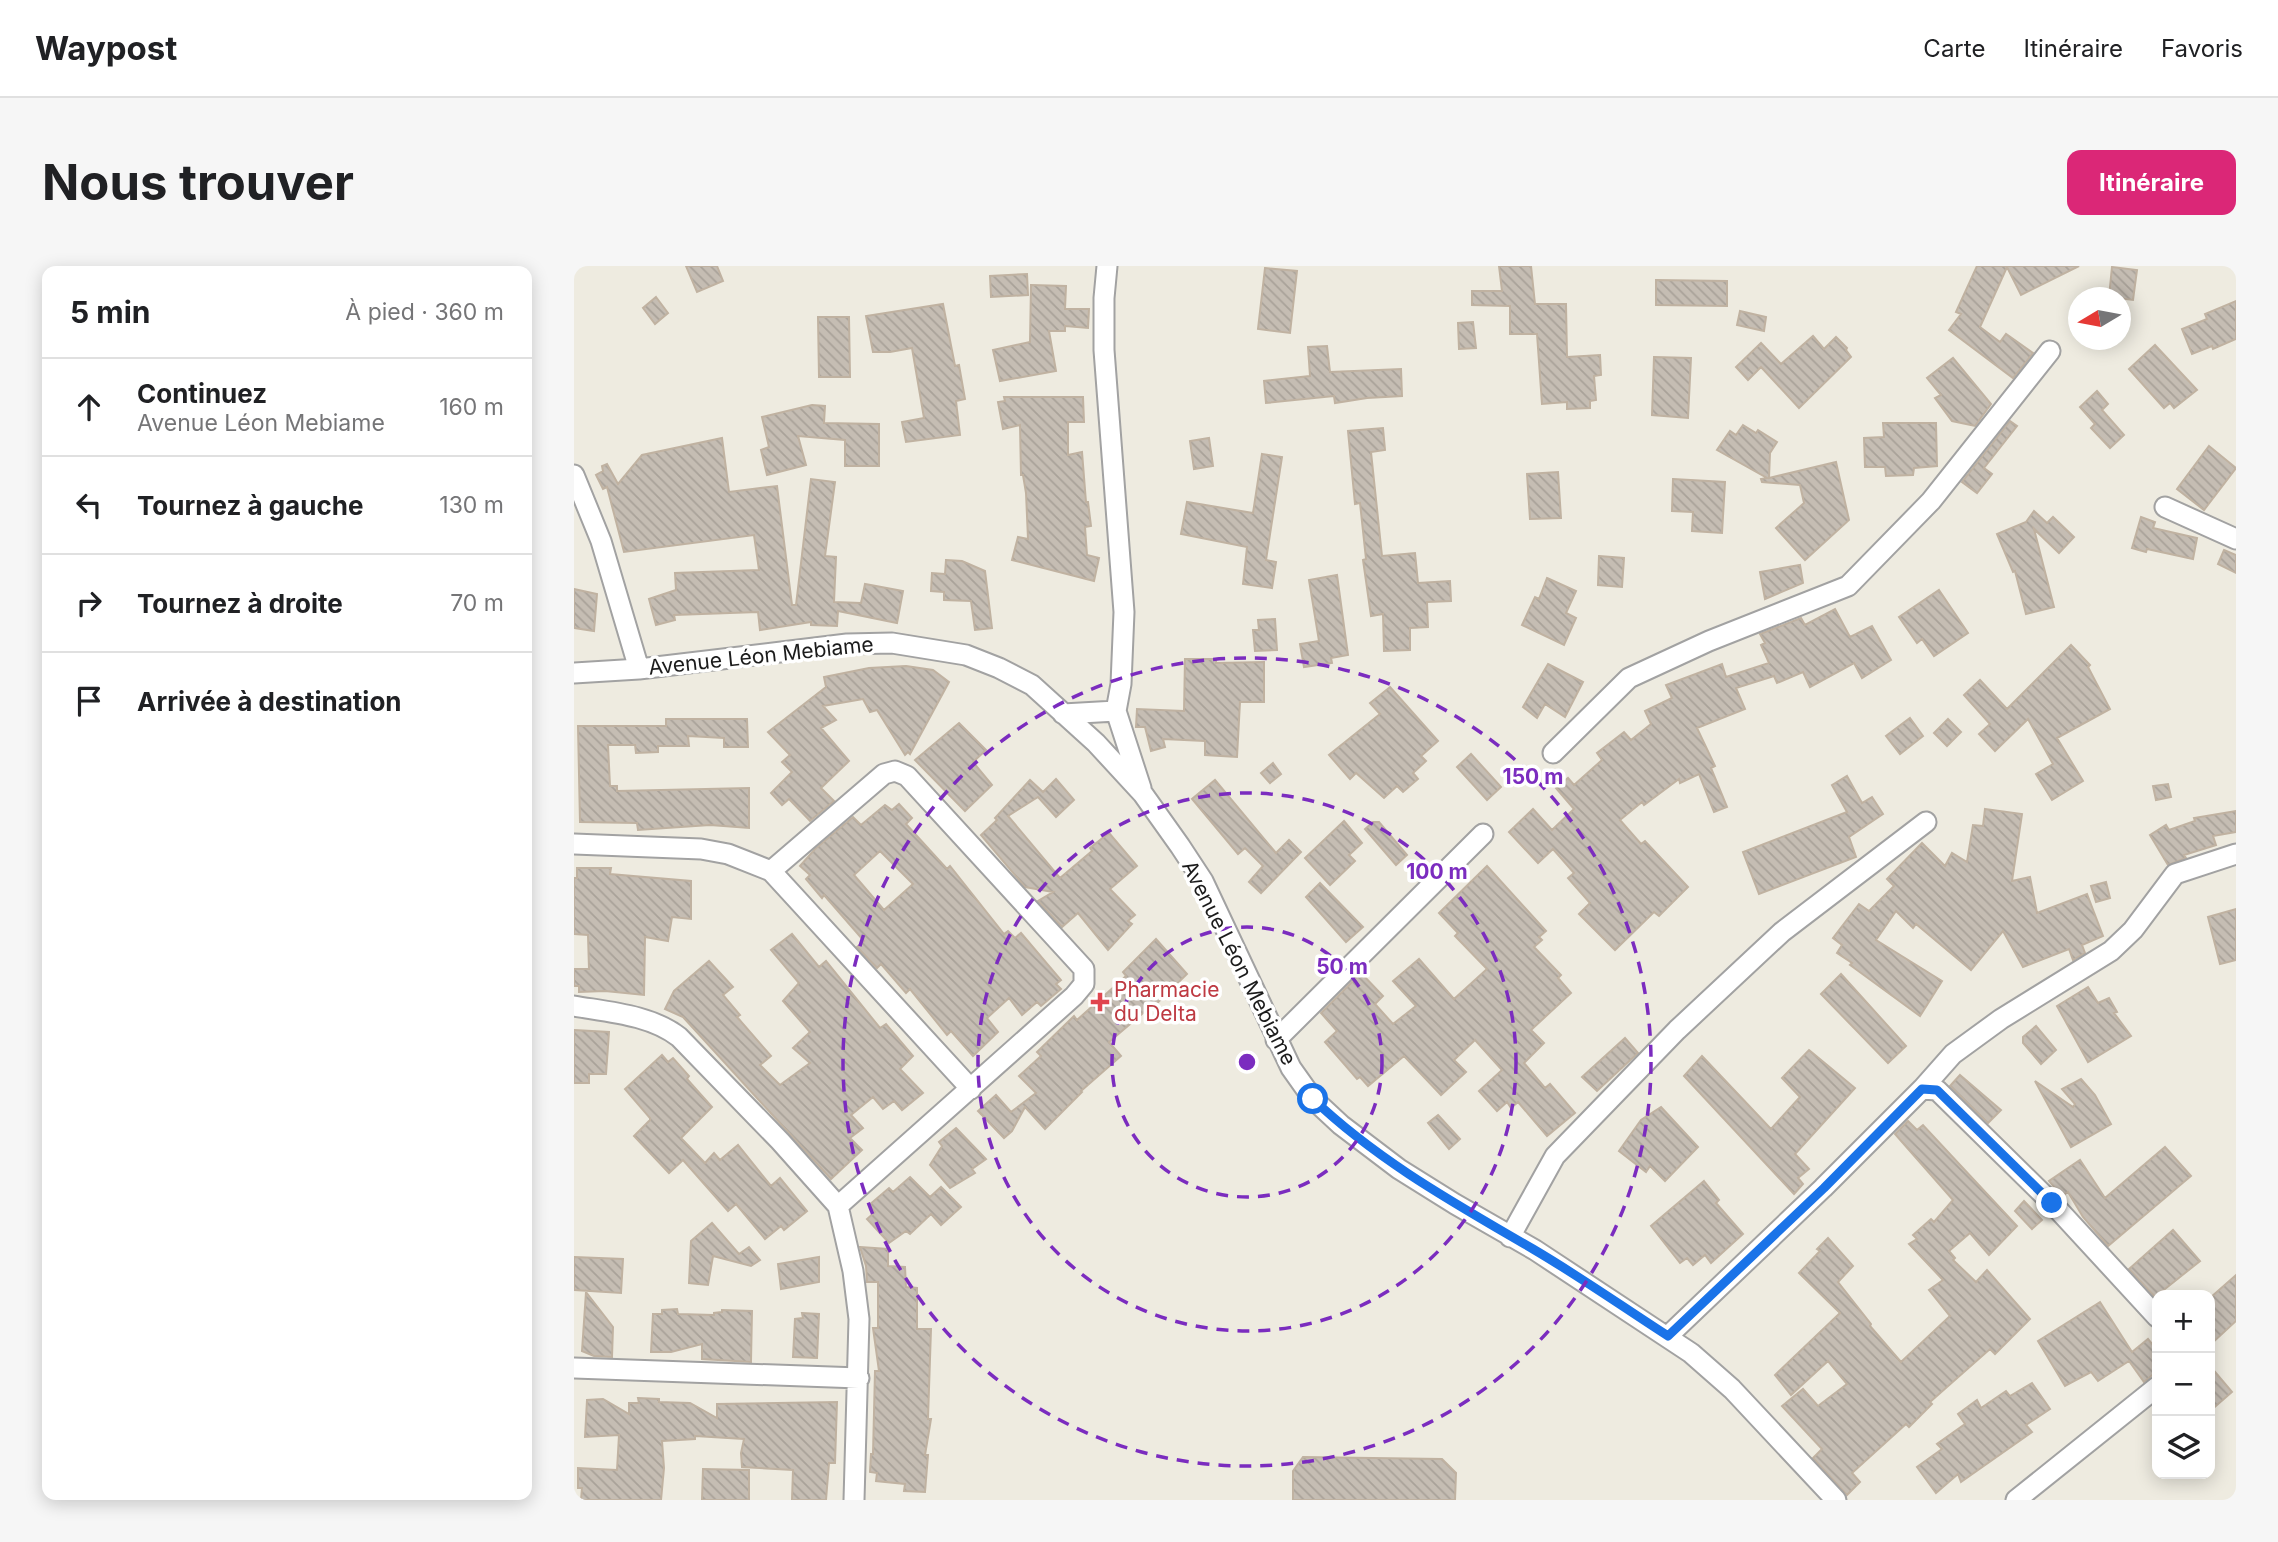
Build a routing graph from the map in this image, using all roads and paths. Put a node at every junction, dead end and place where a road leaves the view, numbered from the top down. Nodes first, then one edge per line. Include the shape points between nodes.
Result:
1 (1107, 266) edge
2 (2050, 351) dead end
3 (574, 475) edge
4 (2165, 507) dead end
5 (2236, 539) edge
6 (639, 669) junction
7 (574, 673) edge
8 (1116, 710) junction
9 (1063, 713) junction
10 (1553, 753) dead end
11 (1143, 794) junction
12 (1926, 822) dead end
13 (1483, 834) dead end
14 (574, 844) edge
15 (2236, 855) edge
16 (771, 871) junction
17 (574, 1006) edge
18 (1276, 1040) junction
19 (971, 1089) junction
20 (1922, 1089) junction
21 (838, 1206) junction
22 (1510, 1237) junction
23 (2152, 1312) edge
24 (1668, 1336) junction
25 (574, 1368) edge
26 (859, 1378) junction
27 (2152, 1391) edge
28 (854, 1500) edge
29 (1836, 1500) edge
30 (2016, 1500) edge

1 - 8 street via 1104,350 1124,612
2 - 10 street via 1931,501 1848,586 1629,678
3 - 6 street via 601,541
4 - 5 street
6 - 7 street, Avenue Léon Mebiame
6 - 9 street, Avenue Léon Mebiame via 892,643 966,655 999,668 1032,685
8 - 9 street
8 - 11 street
9 - 11 street, Avenue Léon Mebiame
11 - 18 street, Avenue Léon Mebiame via 1203,881
12 - 22 street via 1782,932 1677,1030 1555,1156
13 - 18 street
14 - 16 street via 701,849
15 - 20 street via 2175,874 2111,951 2001,1018 1954,1054
16 - 19 street
16 - 19 street via 884,774 895,771 907,776 1080,962 1084,984 1079,990
17 - 21 street via 648,1021 680,1037
18 - 22 street, Avenue Léon Mebiame via 1313,1099 1341,1125 1399,1169
19 - 21 street
20 - 23 street via 1937,1090 2052,1203
20 - 24 street
21 - 26 street via 858,1307
22 - 24 street, Avenue Léon Mebiame
24 - 29 street, Avenue Léon Mebiame via 1732,1390
25 - 26 street
26 - 28 street
27 - 30 street

